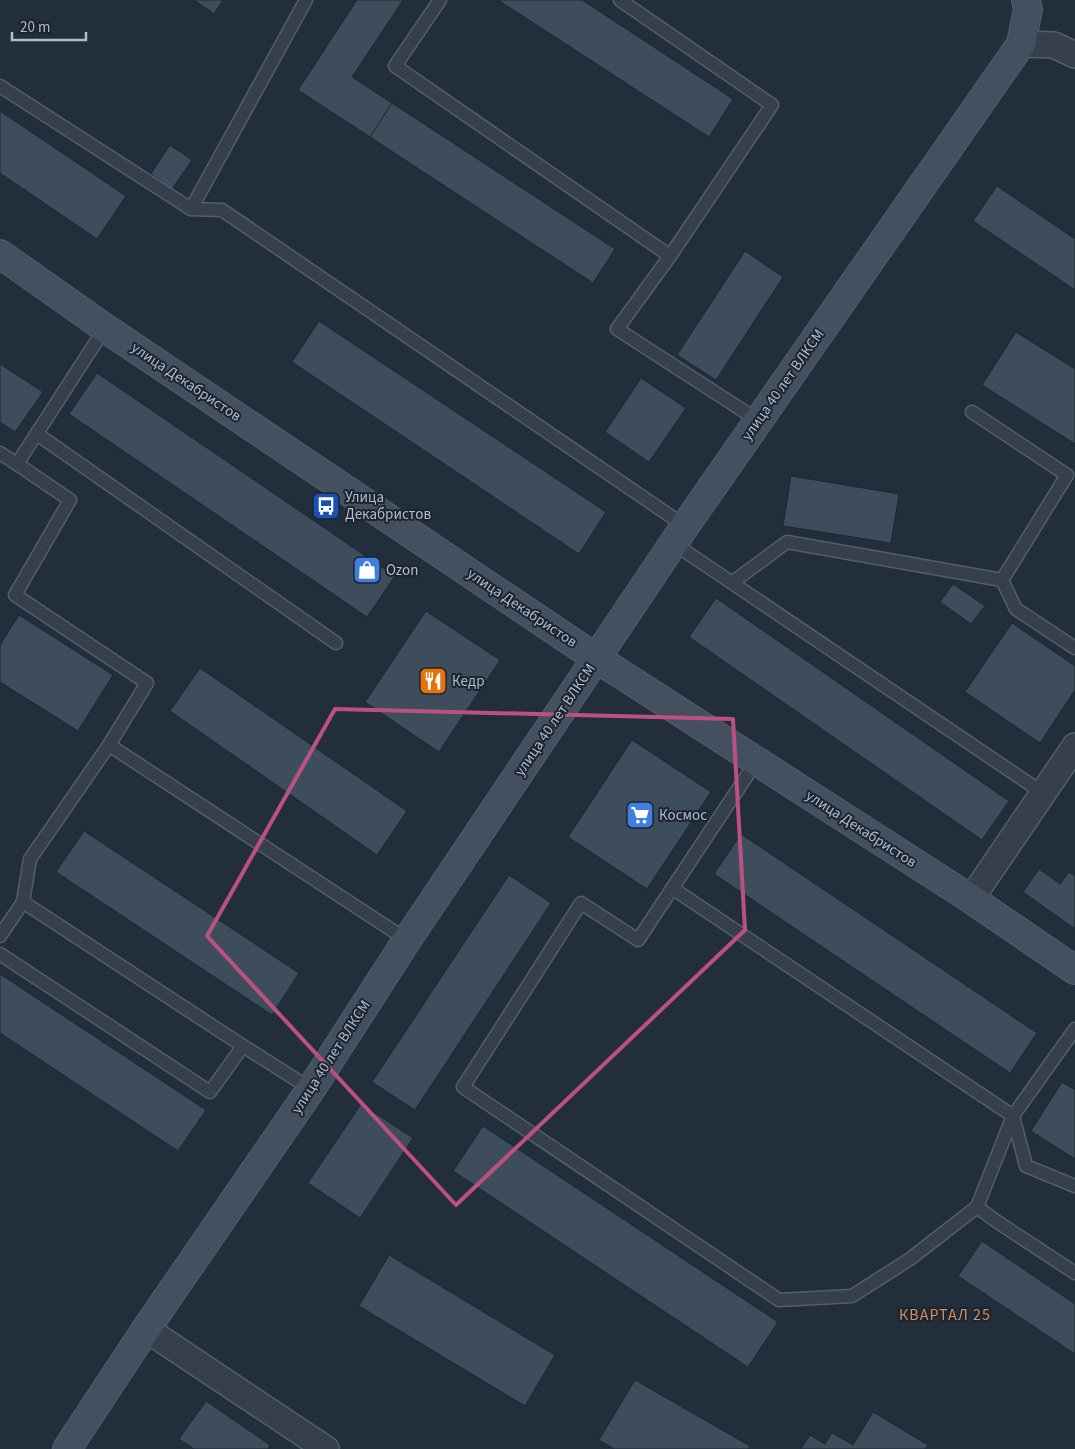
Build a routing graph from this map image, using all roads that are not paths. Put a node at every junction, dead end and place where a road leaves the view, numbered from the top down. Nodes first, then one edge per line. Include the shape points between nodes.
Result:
1 (306, 0) edge
2 (440, 0) edge
3 (620, 0) edge
4 (1026, 0) edge
5 (1021, 44) junction
6 (1075, 55) edge
7 (0, 86) edge
8 (191, 209) junction
9 (0, 254) edge
10 (670, 256) junction
11 (105, 328) junction
12 (972, 412) dead end
13 (759, 420) junction
14 (37, 434) junction
15 (0, 453) edge
16 (17, 464) junction
17 (679, 534) junction
18 (1002, 580) junction
19 (733, 582) junction
20 (336, 643) dead end
21 (1075, 648) edge
22 (596, 658) junction
23 (108, 745) junction
24 (1075, 746) edge
25 (756, 762) junction
26 (1043, 793) junction
27 (672, 888) junction
28 (971, 899) junction
29 (24, 902) junction
30 (0, 936) edge
31 (407, 940) junction
32 (0, 954) edge
33 (1075, 970) edge
34 (1075, 1029) edge
35 (243, 1046) junction
36 (311, 1089) junction
37 (1012, 1116) junction
38 (1075, 1186) edge
39 (976, 1207) junction
40 (1075, 1273) edge
41 (146, 1329) junction
42 (321, 1448) edge
43 (67, 1449) edge

1 - 8 lane
2 - 10 lane via 395,66
3 - 10 lane via 772,105
4 - 5 main road via 1028,9
5 - 6 street via 1054,45
5 - 13 main road, улица 40 лет ВЛКСМ
7 - 8 lane
8 - 17 lane via 222,210
9 - 11 main road, улица Декабристов
10 - 13 lane via 616,329
11 - 14 lane
11 - 22 main road, улица Декабристов
12 - 18 lane via 1067,475
13 - 17 main road, улица 40 лет ВЛКСМ
14 - 16 lane
14 - 20 lane
15 - 16 lane
16 - 23 lane via 70,500 14,595 147,683
17 - 19 lane
17 - 22 main road, улица 40 лет ВЛКСМ
18 - 19 lane via 787,542
18 - 21 lane via 1016,609
19 - 26 lane
22 - 25 main road, улица Декабристов
22 - 31 main road, улица 40 лет ВЛКСМ
23 - 29 lane via 30,859
23 - 31 lane
24 - 26 street
25 - 27 lane
25 - 28 main road, улица Декабристов
26 - 28 street
27 - 37 lane
27 - 39 lane via 638,940 581,903 464,1087 779,1300 852,1296 910,1259
28 - 33 main road, улица Декабристов
29 - 30 lane
29 - 35 lane
31 - 36 main road, улица 40 лет ВЛКСМ
32 - 35 lane via 210,1092
34 - 37 lane
35 - 36 lane
36 - 41 main road, улица 40 лет ВЛКСМ
37 - 38 lane via 1026,1166
37 - 39 lane
39 - 40 lane
41 - 42 street
41 - 43 main road, улица 40 лет ВЛКСМ

